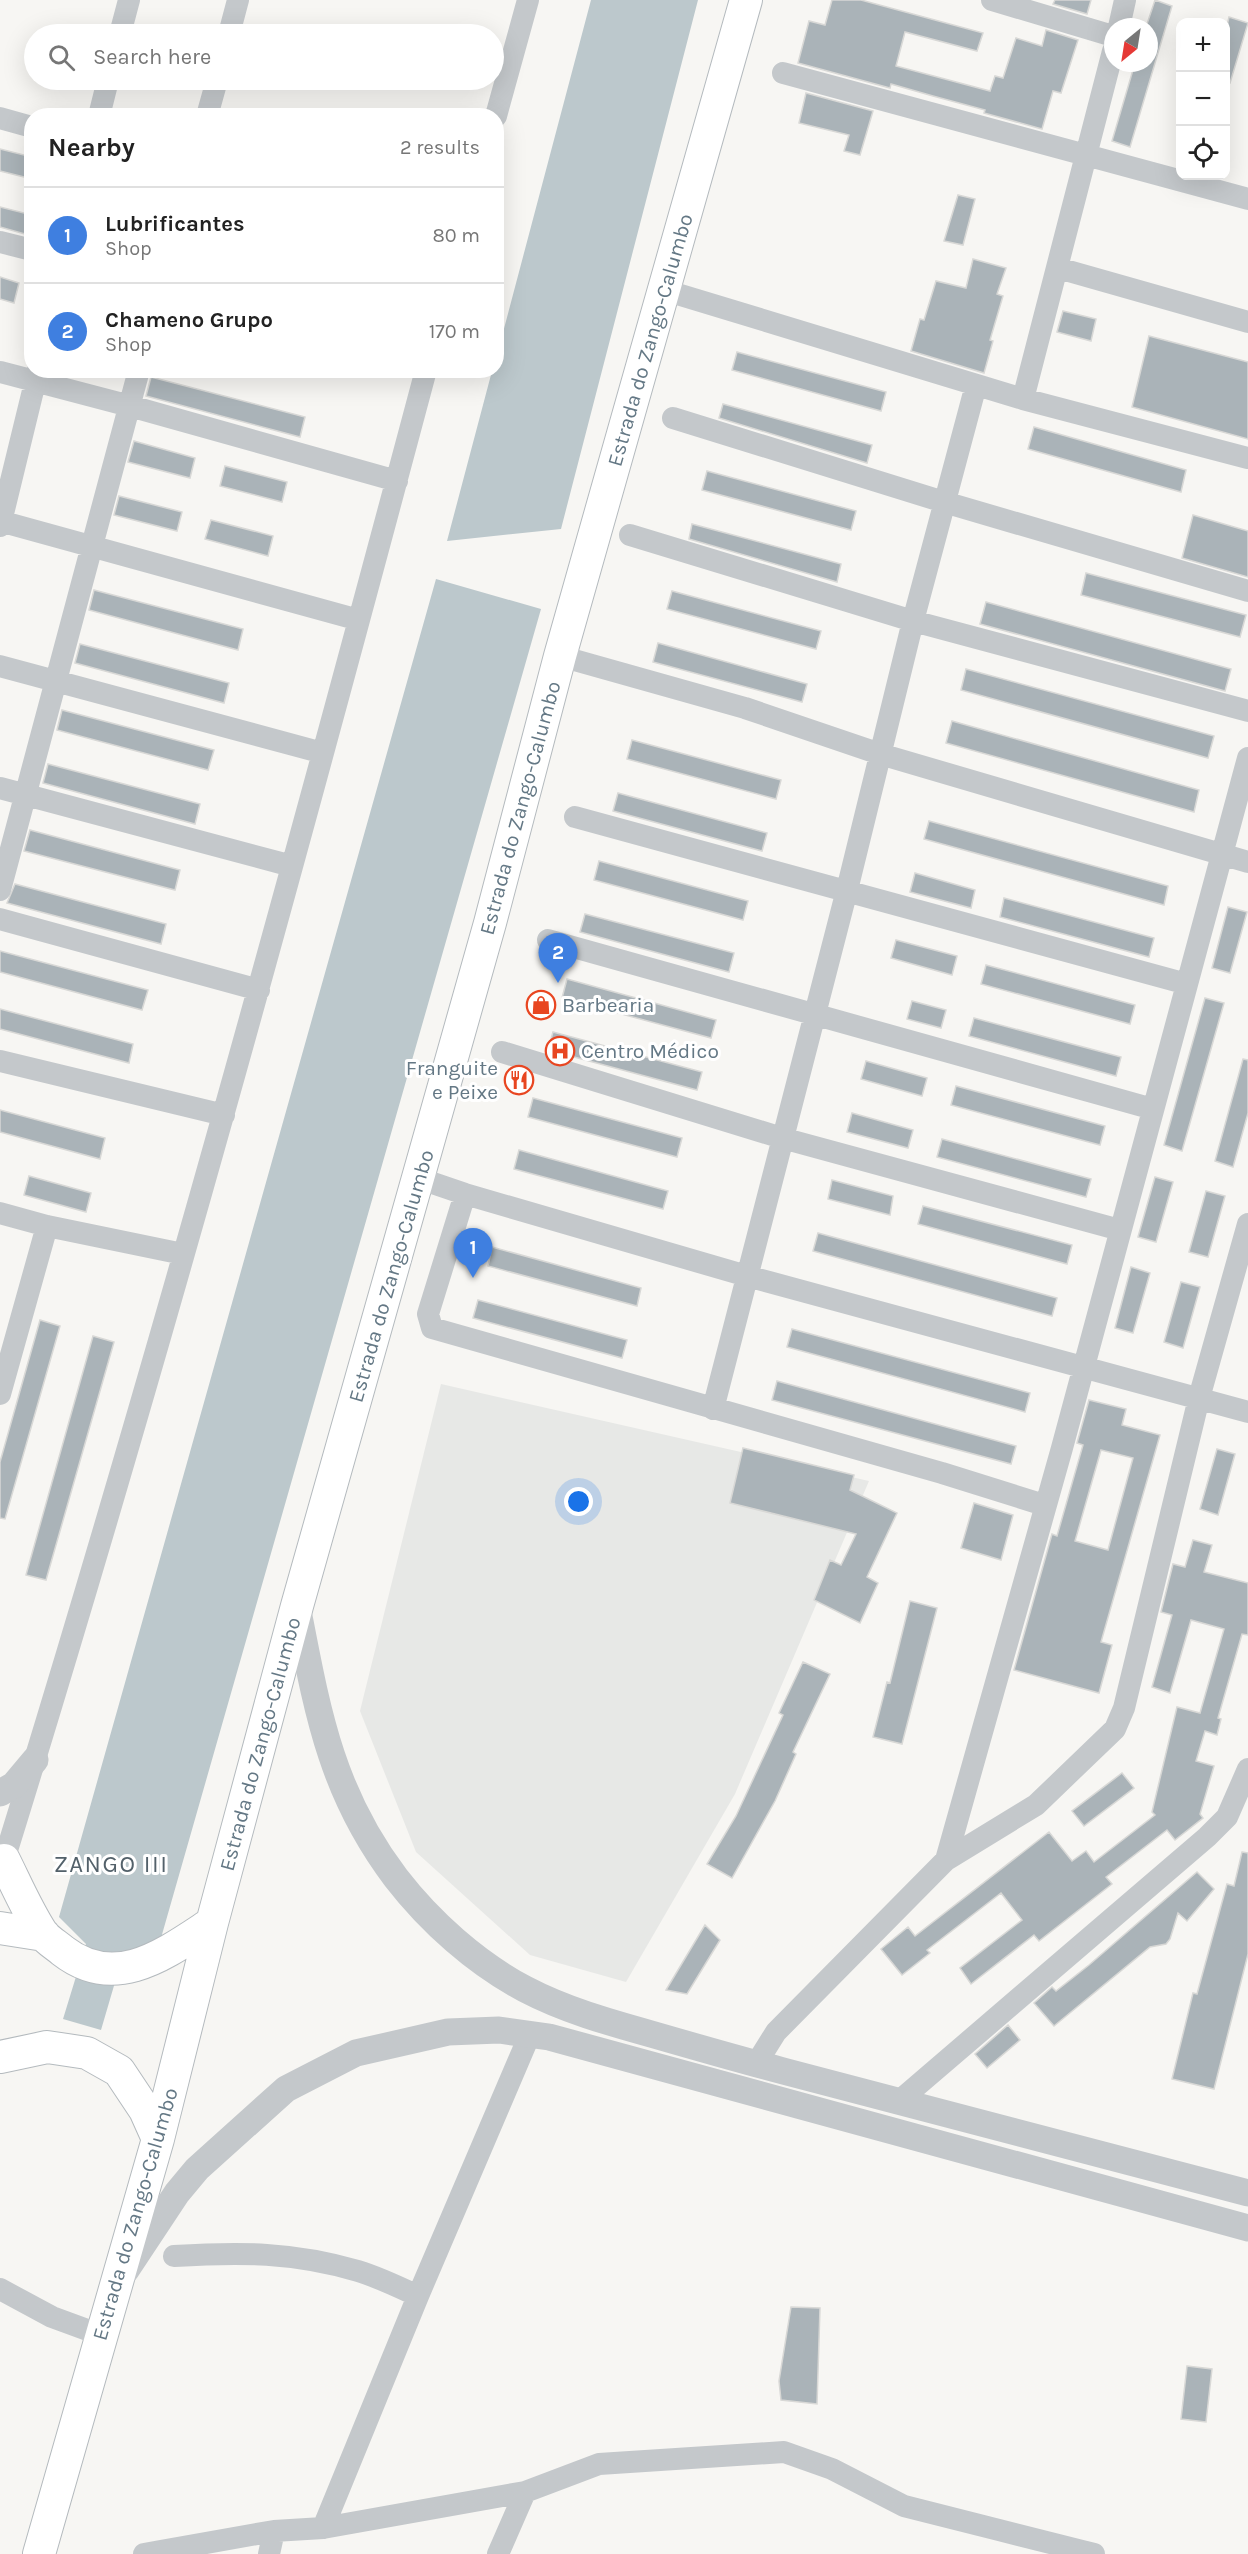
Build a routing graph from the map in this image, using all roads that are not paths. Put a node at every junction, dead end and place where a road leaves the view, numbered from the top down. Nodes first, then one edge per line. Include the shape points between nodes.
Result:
1 (129, 0) edge
2 (238, 0) edge
3 (746, 0) edge
4 (992, 0) edge
5 (1125, 0) edge
6 (522, 2) edge
7 (1121, 18) edge
8 (123, 24) edge
9 (232, 24) edge
10 (1104, 33) edge
11 (783, 72) dead end
12 (1108, 72) edge
13 (504, 81) edge
14 (106, 90) edge
15 (214, 90) edge
16 (502, 90) edge
17 (101, 108) edge
18 (209, 108) edge
19 (498, 108) edge
20 (0, 118) edge
21 (24, 125) edge
22 (1088, 156) junction
23 (1246, 192) edge
24 (0, 242) edge
25 (24, 248) edge
26 (1058, 268) junction
27 (664, 290) junction
28 (1248, 322) edge
29 (0, 372) edge
30 (24, 375) edge
31 (36, 378) edge
32 (43, 378) edge
33 (137, 378) edge
34 (424, 378) edge
35 (976, 385) junction
36 (1023, 399) junction
37 (130, 406) junction
38 (673, 418) dead end
39 (1248, 458) edge
40 (397, 481) junction
41 (944, 502) junction
42 (0, 523) edge
43 (630, 536) dead end
44 (92, 546) junction
45 (1248, 591) edge
46 (359, 620) junction
47 (913, 621) junction
48 (560, 656) junction
49 (0, 666) edge
50 (56, 681) junction
51 (1248, 711) edge
52 (322, 753) junction
53 (880, 754) junction
54 (1248, 758) edge
55 (0, 788) edge
56 (26, 795) junction
57 (575, 817) dead end
58 (1221, 855) junction
59 (1248, 862) edge
60 (292, 866) junction
61 (0, 890) edge
62 (847, 890) junction
63 (0, 919) edge
64 (548, 940) dead end
65 (1187, 984) junction
66 (259, 990) junction
67 (813, 1016) junction
68 (502, 1052) dead end
69 (0, 1060) edge
70 (1152, 1109) junction
71 (224, 1115) junction
72 (782, 1138) junction
73 (418, 1178) junction
74 (465, 1194) junction
75 (0, 1213) edge
76 (1248, 1224) edge
77 (47, 1226) junction
78 (1120, 1230) junction
79 (183, 1254) junction
80 (747, 1276) junction
81 (1082, 1368) junction
82 (0, 1394) edge
83 (1199, 1398) junction
84 (713, 1409) junction
85 (1248, 1412) edge
86 (1044, 1505) junction
87 (297, 1606) junction
88 (35, 1760) junction
89 (1248, 1769) edge
90 (0, 1793) edge
91 (946, 1860) junction
92 (2, 1867) edge
93 (212, 1923) junction
94 (0, 1928) edge
95 (44, 1935) junction
96 (530, 2034) junction
97 (0, 2057) edge
98 (756, 2064) junction
99 (898, 2102) junction
100 (158, 2139) junction
101 (1248, 2193) edge
102 (1248, 2228) edge
103 (174, 2256) dead end
104 (0, 2289) edge
105 (114, 2289) junction
106 (418, 2296) junction
107 (101, 2335) junction
108 (525, 2492) junction
109 (323, 2528) junction
110 (274, 2531) junction
111 (39, 2554) edge
112 (144, 2554) edge
113 (269, 2554) edge
114 (498, 2554) edge
115 (1091, 2554) edge

1 - 8 street
2 - 9 street
3 - 27 main road, Estrada do Zango-Calumbo
4 - 10 street
5 - 7 street
6 - 13 street
11 - 22 street
12 - 22 street
14 - 17 street
15 - 18 street
16 - 19 street
20 - 21 street
22 - 23 street
22 - 26 street
24 - 25 street
26 - 28 street
26 - 36 street
27 - 35 street
27 - 48 main road, Estrada do Zango-Calumbo
29 - 30 street
31 - 42 street
32 - 37 street
33 - 37 street
34 - 40 street
35 - 36 street
35 - 41 street
36 - 39 street
37 - 40 street
37 - 44 street
38 - 41 street
40 - 46 street
41 - 45 street
41 - 47 street
42 - 44 street
43 - 47 street
44 - 46 street
44 - 50 street
46 - 52 street
47 - 51 street
47 - 53 street
48 - 53 street via 745,708
48 - 73 main road, Estrada do Zango-Calumbo
49 - 50 street
50 - 52 street
50 - 56 street
52 - 60 street
53 - 58 street
53 - 62 street
54 - 58 street
55 - 56 street
56 - 60 street
56 - 61 street
57 - 62 street
58 - 59 street
58 - 65 street
60 - 66 street
62 - 65 street
62 - 67 street
63 - 66 street
64 - 67 street
65 - 70 street
66 - 71 street
67 - 70 street
67 - 72 street
68 - 72 street
69 - 71 street
70 - 78 street
71 - 79 street
72 - 78 street
72 - 80 street
73 - 74 street
73 - 87 main road, Estrada do Zango-Calumbo
74 - 80 street
74 - 84 street via 428,1314 432,1328
75 - 77 street
76 - 83 street
77 - 79 street
77 - 82 street
78 - 81 street
79 - 88 street
80 - 81 street
80 - 84 street
81 - 83 street
81 - 86 street
83 - 85 street
83 - 91 street via 1124,1708 1115,1730 1036,1805
84 - 86 street
86 - 91 street
87 - 93 main road, Estrada do Zango-Calumbo
87 - 98 street via 332,1762 356,1817 396,1879 439,1926 476,1958 524,1989 577,2013
88 - 90 street via 14,1785
88 - 92 street
89 - 99 street via 1227,1817 1207,1837
91 - 98 street via 776,2032
92 - 95 main road
93 - 95 main road via 158,1958 131,1968 103,1968 76,1961
93 - 100 main road, Estrada do Zango-Calumbo
94 - 95 main road
96 - 102 street
96 - 105 street via 499,2030 448,2032 356,2054 286,2089 197,2169
96 - 106 street
97 - 100 main road via 47,2047 87,2053 119,2071 146,2110
98 - 99 street
99 - 101 street
100 - 105 main road, Estrada do Zango-Calumbo
103 - 106 street via 236,2252 303,2258 360,2272
104 - 107 street via 52,2317
105 - 107 main road, Estrada do Zango-Calumbo
106 - 109 street
107 - 111 main road, Estrada do Zango-Calumbo
108 - 109 street
108 - 114 street
108 - 115 street via 599,2464 784,2452 832,2469 904,2506
109 - 110 street
110 - 112 street
110 - 113 street

